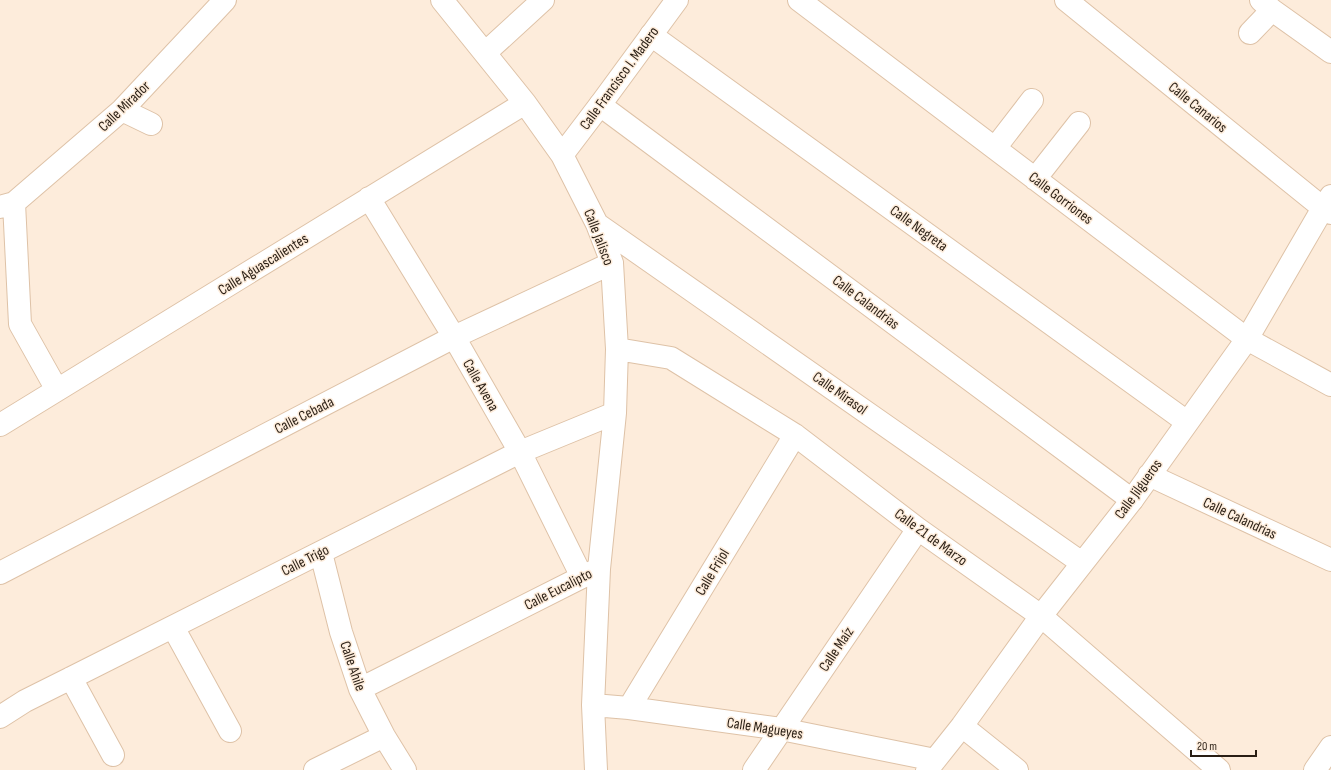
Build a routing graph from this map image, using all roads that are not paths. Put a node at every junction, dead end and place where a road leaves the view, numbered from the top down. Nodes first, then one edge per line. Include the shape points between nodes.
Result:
1 (226, 0) edge
2 (442, 0) edge
3 (543, 0) edge
4 (677, 0) edge
5 (799, 0) edge
6 (1066, 0) edge
7 (1267, 5) edge
8 (1250, 33) dead end
9 (651, 35) junction
10 (1331, 52) edge
11 (484, 53) junction
12 (1032, 100) dead end
13 (525, 103) junction
14 (600, 105) junction
15 (122, 110) junction
16 (151, 124) dead end
17 (1079, 124) dead end
18 (995, 148) junction
19 (562, 155) junction
20 (1035, 179) junction
21 (369, 198) junction
22 (7, 205) edge
23 (1328, 206) edge
24 (597, 224) junction
25 (612, 263) junction
26 (454, 337) junction
27 (1247, 339) junction
28 (617, 349) junction
29 (1331, 385) edge
30 (57, 390) junction
31 (615, 413) junction
32 (1187, 422) junction
33 (0, 425) edge
34 (795, 435) junction
35 (520, 452) junction
36 (1149, 475) junction
37 (1132, 500) junction
38 (918, 529) junction
39 (321, 553) junction
40 (1331, 560) edge
41 (1082, 563) junction
42 (0, 573) edge
43 (590, 573) junction
44 (1041, 616) junction
45 (173, 627) junction
46 (70, 678) junction
47 (360, 689) junction
48 (593, 705) junction
49 (629, 708) junction
50 (0, 717) edge
51 (962, 726) junction
52 (781, 729) junction
53 (230, 731) dead end
54 (384, 736) junction
55 (1331, 747) edge
56 (113, 755) dead end
57 (931, 765) edge
58 (315, 770) edge
59 (405, 770) edge
60 (596, 770) edge
61 (754, 770) edge
62 (1017, 770) edge
63 (1219, 770) edge
64 (1315, 770) edge

1 - 15 street, Calle Mirador
2 - 11 street, Calle Jalisco
3 - 11 street
4 - 9 street, Calle Francisco I. Madero
5 - 18 street, Calle Gorriones
6 - 23 street, Calle Canarios
7 - 8 street
7 - 10 street
9 - 14 street, Calle Francisco I. Madero
9 - 32 street, Calle Negreta
11 - 13 street, Calle Jalisco
12 - 18 street
13 - 19 street, Calle Jalisco
13 - 21 street, Calle Aguascalientes
14 - 19 street, Calle Francisco I. Madero
14 - 37 street, Calle Calandrias
15 - 16 street
15 - 22 street, Calle Mirador
17 - 20 street
18 - 20 street, Calle Gorriones
19 - 24 street, Calle Jalisco
20 - 27 street, Calle Gorriones
21 - 26 street, Calle Avena
21 - 30 street, Calle Aguascalientes
22 - 30 street, Calle Mirador via 20,324
23 - 27 street, Calle Jilgueros
24 - 25 street, Calle Jalisco
24 - 41 street, Calle Mirasol
25 - 26 street, Calle Cebada
25 - 28 street, Calle Jalisco
26 - 35 street, Calle Avena
26 - 42 street, Calle Cebada
27 - 29 street, Calle Gorriones
27 - 32 street, Calle Jilgueros
28 - 31 street, Calle Jalisco
28 - 34 street, Calle 21 de Marzo via 671,358
30 - 33 street, Calle Aguascalientes
31 - 35 street, Calle Trigo
31 - 43 street, Calle Jalisco
32 - 36 street, Calle Jilgueros
34 - 38 street, Calle 21 de Marzo
34 - 49 street, Calle Frijol
35 - 39 street, Calle Trigo
35 - 43 street, Calle Avena
36 - 37 street, Calle Jilgueros
36 - 40 street, Calle Calandrias
37 - 41 street, Calle Jilgueros
38 - 44 street, Calle 21 de Marzo
38 - 52 street, Calle Maíz
39 - 45 street, Calle Trigo
39 - 47 street, Calle Ahile via 341,632
41 - 44 street, Calle Jilgueros
43 - 47 street, Calle Eucalipto
43 - 48 street, Calle Eucalipto
44 - 51 street, Calle Jilgueros
44 - 63 street, Calle 21 de Marzo
45 - 46 street, Calle Trigo
45 - 53 street
46 - 50 street, Calle Trigo
46 - 56 street
47 - 54 street, Calle Ahile
48 - 49 street, Calle Magueyes
48 - 60 street, Calle Eucalipto
49 - 52 street, Calle Magueyes
51 - 57 street, Calle Jilgueros
51 - 62 street
52 - 57 street, Calle Magueyes
52 - 61 street, Calle Maíz
54 - 58 street
54 - 59 street, Calle Ahile
55 - 64 street

